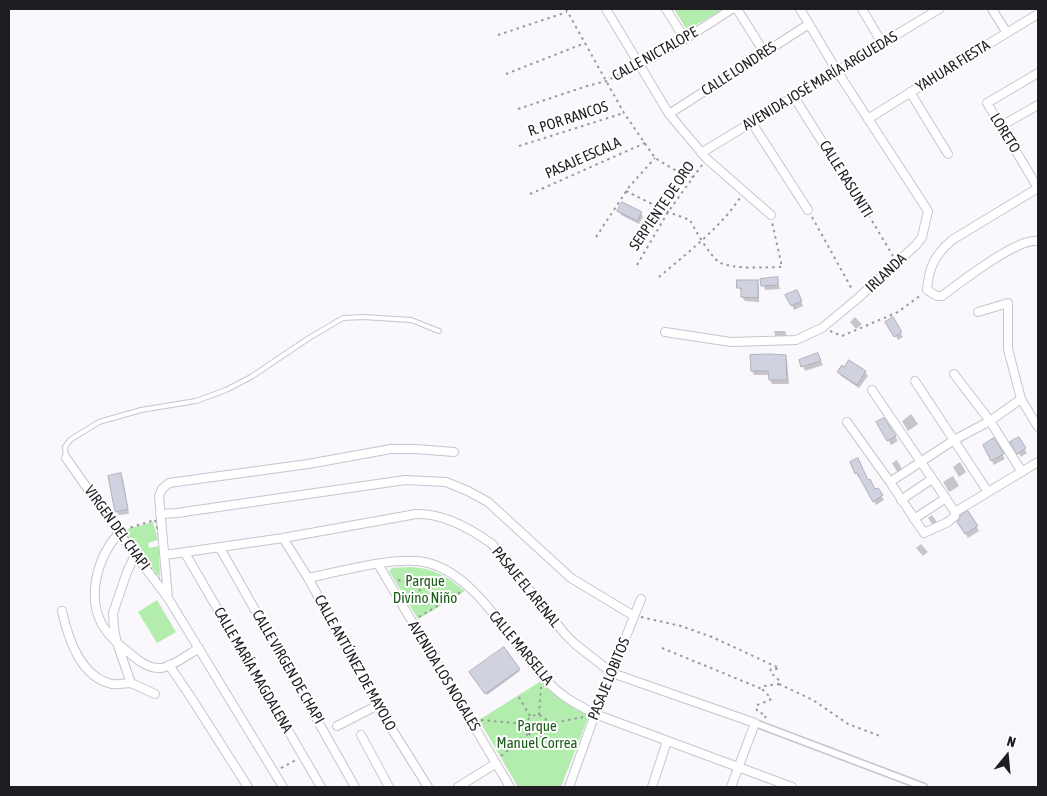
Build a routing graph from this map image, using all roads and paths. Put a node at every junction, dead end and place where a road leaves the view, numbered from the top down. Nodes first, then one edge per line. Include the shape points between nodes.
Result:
1 (566, 9) edge
2 (606, 9) edge
3 (666, 9) edge
4 (732, 9) edge
5 (737, 9) edge
6 (800, 9) edge
7 (862, 9) edge
8 (939, 9) edge
9 (992, 9) edge
10 (930, 11) edge
11 (567, 12) junction
12 (1038, 14) edge
13 (808, 24) junction
14 (1007, 33) junction
15 (498, 35) dead end
16 (685, 39) junction
17 (585, 42) junction
18 (882, 43) junction
19 (764, 52) junction
20 (638, 64) junction
21 (837, 71) junction
22 (1038, 73) edge
23 (506, 74) dead end
24 (606, 81) junction
25 (910, 92) junction
26 (794, 97) junction
27 (1038, 105) edge
28 (518, 109) dead end
29 (624, 113) junction
30 (669, 114) junction
31 (868, 119) junction
32 (752, 123) junction
33 (1001, 126) junction
34 (645, 143) junction
35 (520, 146) dead end
36 (948, 154) dead end
37 (704, 156) junction
38 (656, 158) junction
39 (693, 177) junction
40 (1038, 188) edge
41 (626, 191) junction
42 (744, 192) junction
43 (530, 194) dead end
44 (857, 197) joint
45 (808, 210) joint
46 (668, 212) junction
47 (771, 215) joint
48 (596, 237) dead end
49 (701, 240) junction
50 (1038, 241) edge
51 (897, 262) junction
52 (637, 265) dead end
53 (659, 277) dead end
54 (927, 290) junction
55 (857, 299) junction
56 (978, 312) dead end
57 (822, 328) junction
58 (439, 331) dead end
59 (665, 332) dead end
60 (954, 374) dead end
61 (916, 381) dead end
62 (872, 390) dead end
63 (1021, 399) junction
64 (990, 421) junction
65 (847, 422) dead end
66 (1038, 427) edge
67 (954, 440) junction
68 (454, 452) dead end
69 (66, 458) joint
70 (921, 462) junction
71 (1038, 462) edge
72 (1022, 472) junction
73 (932, 479) junction
74 (890, 482) junction
75 (988, 492) junction
76 (946, 498) junction
77 (901, 500) junction
78 (955, 512) junction
79 (160, 514) junction
80 (914, 519) junction
81 (120, 531) junction
82 (283, 538) junction
83 (220, 548) junction
84 (136, 553) junction
85 (185, 553) junction
86 (164, 555) junction
87 (378, 564) junction
88 (428, 576) dead end
89 (308, 578) junction
90 (398, 580) dead end
91 (426, 582) junction
92 (416, 586) junction
93 (463, 591) dead end
94 (437, 594) junction
95 (453, 597) junction
96 (168, 598) junction
97 (641, 599) dead end
98 (62, 611) dead end
99 (634, 616) junction
100 (419, 617) dead end
101 (117, 643) junction
102 (199, 648) junction
103 (662, 648) dead end
104 (169, 665) junction
105 (612, 673) junction
106 (132, 683) junction
107 (541, 683) dead end
108 (779, 684) junction
109 (762, 689) junction
110 (155, 694) dead end
111 (519, 696) dead end
112 (378, 705) junction
113 (595, 714) junction
114 (539, 715) junction
115 (766, 715) dead end
116 (530, 717) junction
117 (470, 719) junction
118 (755, 723) junction
119 (526, 724) junction
120 (549, 724) junction
121 (337, 726) dead end
122 (529, 734) junction
123 (361, 735) dead end
124 (880, 736) dead end
125 (667, 741) junction
126 (303, 756) junction
127 (501, 756) dead end
128 (495, 764) junction
129 (738, 766) junction
130 (274, 772) junction
131 (248, 787) edge
132 (283, 787) edge
133 (321, 787) edge
134 (354, 787) edge
135 (389, 787) edge
136 (428, 787) edge
137 (458, 787) edge
138 (510, 787) edge
139 (569, 787) edge
140 (652, 787) edge
141 (731, 787) edge
142 (792, 787) edge
143 (924, 787) edge

1 - 11 path
2 - 20 street
3 - 16 street
4 - 16 street, CALLE NICTALOPE
5 - 19 street
6 - 13 street, IRLANDA
7 - 18 street
8 - 10 street, AVENIDA JOSÉ MARÍA ARGUEDAS
9 - 14 street
10 - 18 street, AVENIDA JOSÉ MARÍA ARGUEDAS
11 - 15 path
11 - 17 path
12 - 14 street, YAHUAR FIESTA
13 - 19 street, CALLE LONDRES
13 - 21 street, IRLANDA
14 - 25 street, YAHUAR FIESTA
16 - 20 street, CALLE NICTALOPE
17 - 23 path
17 - 24 path
18 - 21 street, AVENIDA JOSÉ MARÍA ARGUEDAS
19 - 30 street, CALLE LONDRES
20 - 24 path, CALLE NICTALOPE
20 - 30 street
21 - 26 street, AVENIDA JOSÉ MARÍA ARGUEDAS
21 - 31 street, IRLANDA
22 - 33 street, LORETO via 986,104
24 - 28 path, CALLE NICTALOPE
24 - 29 path
25 - 31 street, YAHUAR FIESTA
25 - 36 street
26 - 32 street, AVENIDA JOSÉ MARÍA ARGUEDAS
26 - 44 street, CALLE RASUNITI
27 - 33 street
29 - 34 path
29 - 35 path, R. POR RANCOS
30 - 37 street
31 - 51 street, IRLANDA via 928,212 922,237
32 - 37 street, AVENIDA JOSÉ MARÍA ARGUEDAS
32 - 45 street
33 - 40 street, LORETO
34 - 38 path
34 - 43 path, PASAJE ESCALA
37 - 39 path, SERPIENTE DE ORO
37 - 42 street
38 - 39 path
38 - 41 path
39 - 46 path, SERPIENTE DE ORO
40 - 54 street via 940,250 932,262
41 - 46 path
41 - 48 path
42 - 47 street
42 - 49 path
44 - 51 path, CALLE RASUNITI
45 - 55 path
46 - 49 path via 690,220
46 - 52 path, SERPIENTE DE ORO
47 - 49 path via 782,266 741,267 719,262
49 - 53 path
50 - 54 street via 1021,244 942,296
51 - 55 street, IRLANDA
54 - 57 path via 898,312 842,336
55 - 57 street, IRLANDA
56 - 63 street via 1008,303 1008,349
57 - 59 street, IRLANDA via 796,340 731,342
58 - 69 lane via 411,320 363,316 342,318 226,390 196,401 141,410 99,422 70,440 65,447
60 - 64 street
61 - 67 street
62 - 70 street
63 - 64 street
63 - 66 street
64 - 67 street
64 - 72 street
65 - 74 street
67 - 70 street
67 - 75 street
68 - 79 street via 391,449 169,483 158,496
69 - 81 street, VIRGEN DEL CHAPI
70 - 73 street
70 - 74 street
71 - 72 street
72 - 75 street
73 - 76 street
73 - 77 street
74 - 77 street
75 - 78 street
76 - 78 street
76 - 80 street
77 - 80 street
78 - 80 street via 948,522 924,533
79 - 86 street
79 - 99 street via 405,480 446,482 488,502 571,578
81 - 81 path via 155,520 161,542 162,580
81 - 84 street, VIRGEN DEL CHAPI
81 - 101 street via 102,557 95,602 105,629
82 - 83 street, PASAJE EL ARENAL
82 - 89 street, CALLE ANTÚNEZ DE MAYOLO
82 - 105 street, PASAJE EL ARENAL via 416,514 436,515 492,544 565,634
83 - 85 street, PASAJE EL ARENAL
83 - 134 street, CALLE VIRGEN DE CHAPI
84 - 96 street, VIRGEN DEL CHAPI
84 - 101 street via 113,613
85 - 86 street, PASAJE EL ARENAL
85 - 126 street, CALLE MARÍA MAGDALENA
86 - 96 street
87 - 89 street, CALLE MARSELLA
87 - 113 street, CALLE MARSELLA via 423,562 438,566 461,580 487,606 547,682 570,702
87 - 117 street, AVENIDA LOS NOGALES
88 - 91 path
89 - 112 street, CALLE ANTÚNEZ DE MAYOLO
90 - 92 path
91 - 92 path
91 - 94 path
92 - 94 path via 427,600
93 - 95 path
94 - 95 path
95 - 100 path
96 - 102 street, VIRGEN DEL CHAPI
97 - 99 street, PASAJE LOBITOS
98 - 106 street via 76,655 95,676 112,684
99 - 105 street, PASAJE LOBITOS
99 - 108 path via 681,626 740,649 779,668 770,672 780,681
101 - 104 street via 151,666 161,668
101 - 106 street
102 - 104 street
102 - 130 street, VIRGEN DEL CHAPI
103 - 109 path
104 - 131 street
105 - 113 street, PASAJE LOBITOS
105 - 118 street, PASAJE EL ARENAL
106 - 110 street
107 - 114 path
108 - 109 path
108 - 124 path via 813,700 848,724
109 - 115 path via 771,698 756,708
111 - 116 path
112 - 121 street
112 - 136 street, CALLE ANTÚNEZ DE MAYOLO
113 - 120 path
113 - 125 street, CALLE MARSELLA
113 - 139 street, PASAJE LOBITOS
114 - 116 path
114 - 120 path
116 - 119 path
117 - 119 path
117 - 128 street, AVENIDA LOS NOGALES
118 - 129 street
118 - 143 street
119 - 122 path
120 - 122 path via 548,731 542,736
122 - 127 path
123 - 135 street
125 - 129 street, CALLE MARSELLA
125 - 140 street
126 - 130 path
126 - 133 street, CALLE MARÍA MAGDALENA
128 - 137 street
128 - 138 street, AVENIDA LOS NOGALES
129 - 141 street
129 - 142 street, CALLE MARSELLA
130 - 132 street, VIRGEN DEL CHAPI

